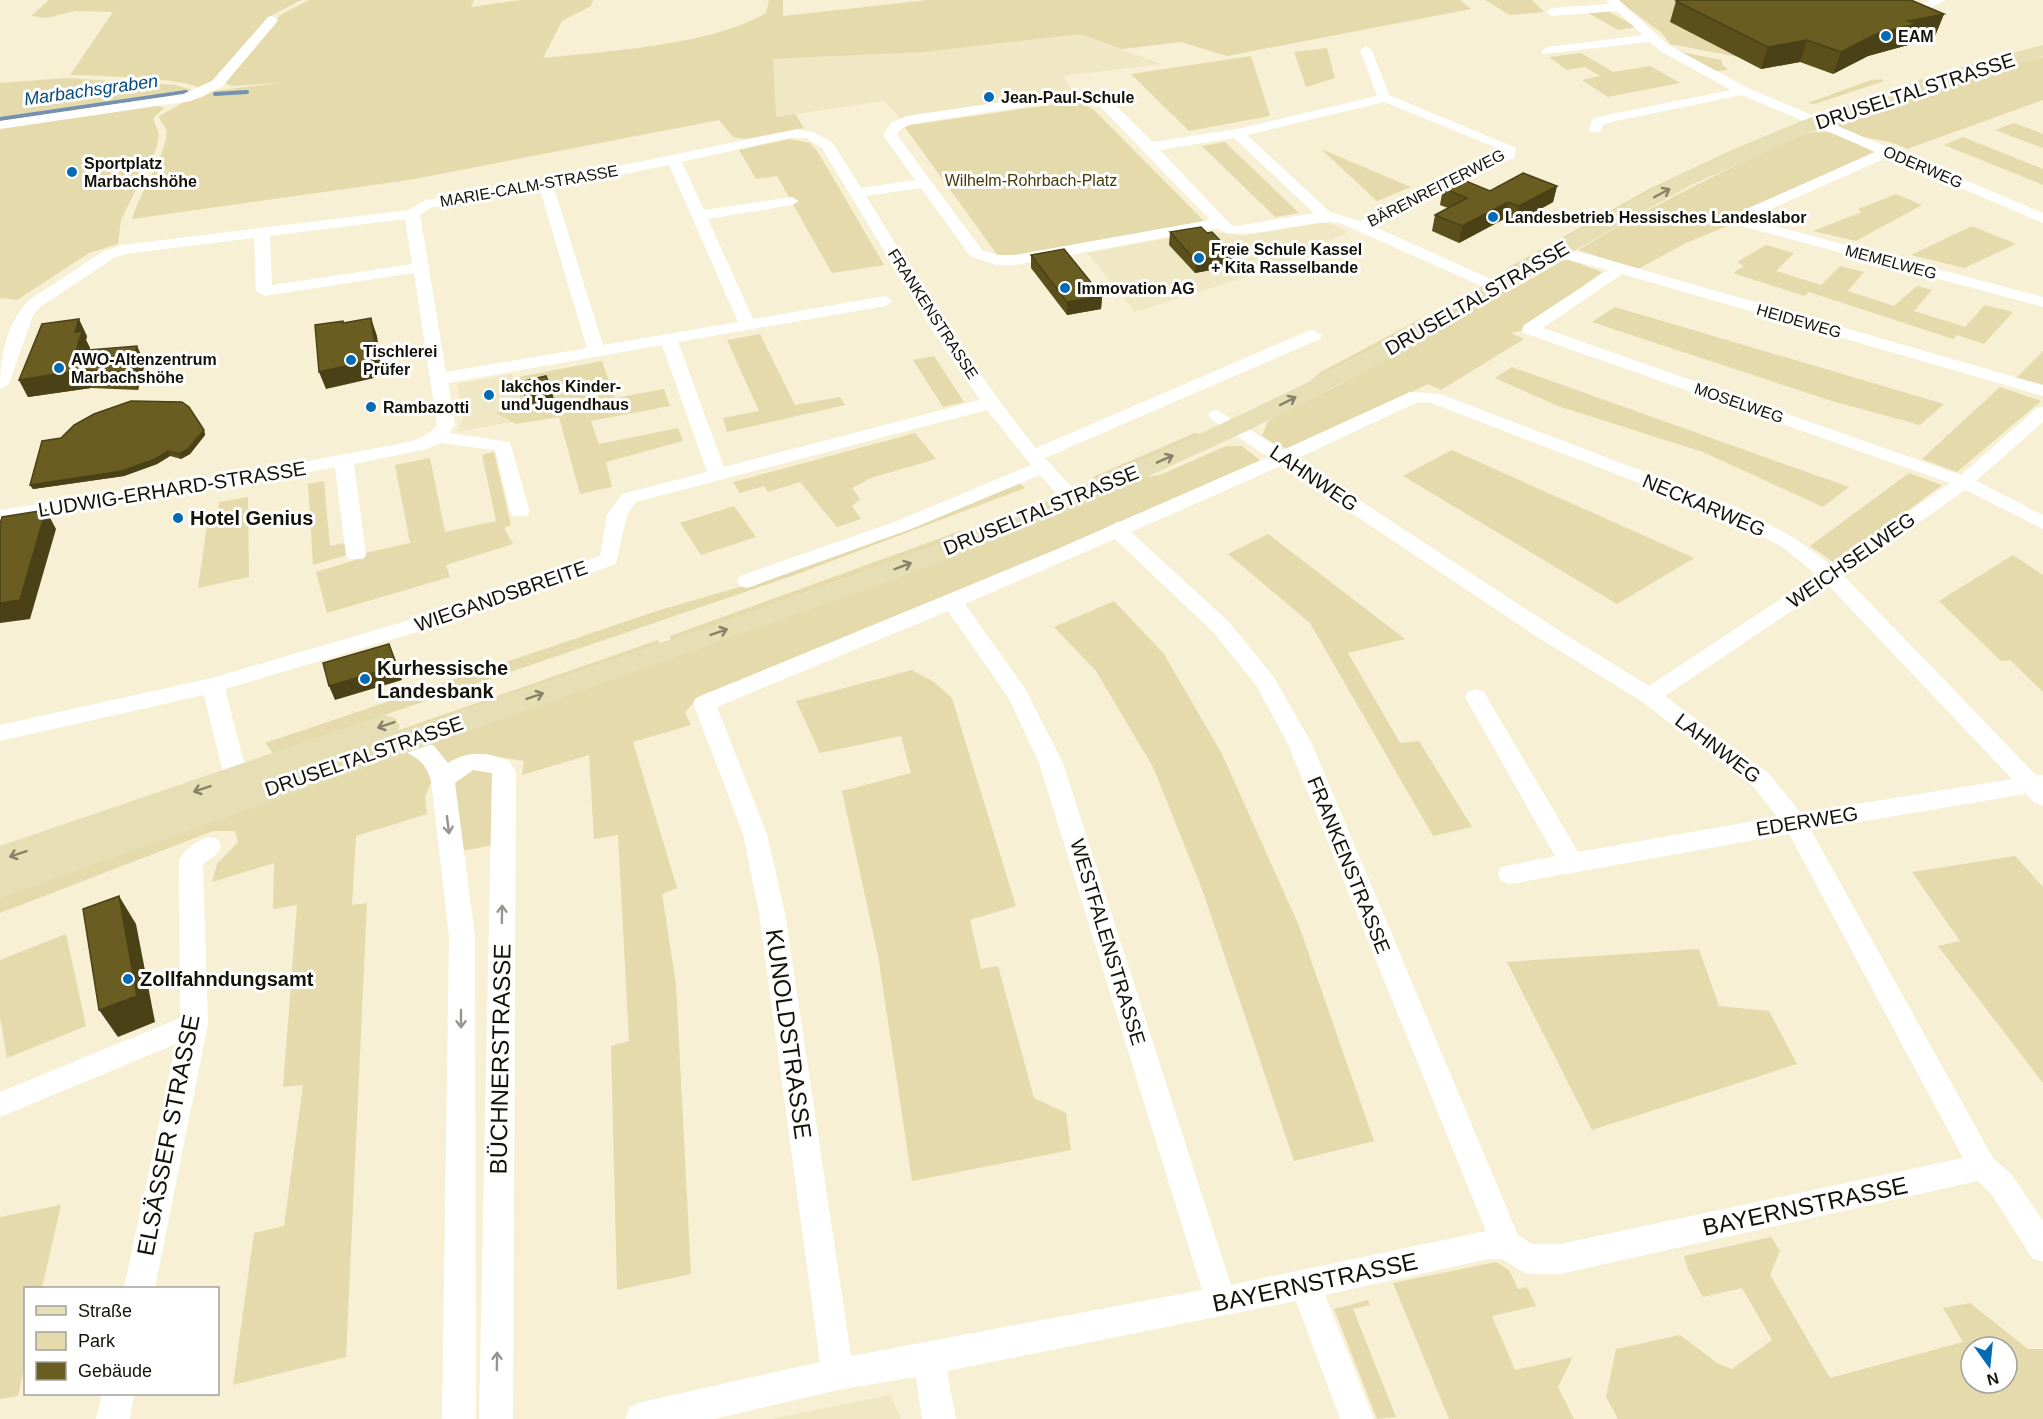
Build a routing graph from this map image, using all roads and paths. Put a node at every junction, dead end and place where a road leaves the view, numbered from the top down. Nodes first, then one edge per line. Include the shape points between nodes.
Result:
1 (1940, 0) edge
2 (1615, 4) edge
3 (1552, 12) dead end
4 (1910, 13) edge
5 (272, 20) dead end
6 (1653, 38) junction
7 (2043, 39) edge
8 (1366, 50) dead end
9 (2043, 50) edge
10 (1547, 51) dead end
11 (1743, 91) junction
12 (1384, 98) junction
13 (1810, 118) junction
14 (0, 125) edge
15 (1596, 129) dead end
16 (796, 133) joint
17 (1237, 133) junction
18 (1150, 147) junction
19 (1888, 152) junction
20 (674, 160) junction
21 (925, 183) junction
22 (546, 186) junction
23 (857, 193) junction
24 (792, 201) dead end
25 (412, 214) junction
26 (700, 215) junction
27 (1325, 216) junction
28 (2043, 218) edge
29 (1220, 223) junction
30 (1362, 226) junction
31 (262, 233) junction
32 (1556, 252) junction
33 (422, 267) junction
34 (1619, 269) junction
35 (1486, 283) junction
36 (885, 302) dead end
37 (2043, 302) edge
38 (747, 324) junction
39 (1314, 336) dead end
40 (668, 338) junction
41 (596, 350) junction
42 (439, 379) junction
43 (0, 384) edge
44 (2043, 391) edge
45 (991, 403) junction
46 (2043, 412) edge
47 (1226, 421) junction
48 (437, 437) junction
49 (1284, 459) junction
50 (344, 461) junction
51 (718, 476) junction
52 (1052, 477) junction
53 (1964, 482) junction
54 (520, 512) dead end
55 (0, 516) edge
56 (2043, 523) edge
57 (1119, 532) junction
58 (356, 555) dead end
59 (1831, 575) junction
60 (747, 581) dead end
61 (953, 602) junction
62 (213, 685) junction
63 (1649, 696) junction
64 (1476, 697) dead end
65 (0, 733) edge
66 (407, 741) junction
67 (443, 781) junction
68 (239, 788) junction
69 (2039, 788) edge
70 (1795, 823) junction
71 (209, 846) dead end
72 (0, 860) edge
73 (1571, 863) junction
74 (1510, 874) dead end
75 (0, 884) edge
76 (194, 1024) junction
77 (0, 1105) edge
78 (1983, 1167) junction
79 (1507, 1245) junction
80 (2043, 1248) edge
81 (1305, 1284) junction
82 (140, 1287) edge
83 (1221, 1302) junction
84 (929, 1359) junction
85 (838, 1374) junction
86 (118, 1395) edge
87 (113, 1419) edge
88 (459, 1419) edge
89 (496, 1419) edge
90 (642, 1419) edge
91 (939, 1419) edge
92 (1357, 1419) edge

1 - 4 street
2 - 3 street
2 - 6 street, ODERWEG
5 - 14 street via 217,84 202,92 186,98
6 - 10 street
6 - 11 street, ODERWEG via 1664,48
7 - 13 main road, DRUSELTALSTRASSE via 1887,84
8 - 12 street
9 - 13 main road, DRUSELTALSTRASSE
11 - 13 street, ODERWEG
11 - 15 street via 1607,119 1598,123
12 - 17 street
12 - 30 street, BÄRENREITERWEG via 1503,144 1511,151
13 - 19 street, ODERWEG
32 -> 13 main road, DRUSELTALSTRASSE via 1682,182
13 - 35 main road, DRUSELTALSTRASSE via 1671,170
16 - 20 street, MARIE-CALM-STRASSE
16 - 23 street, FRANKENSTRASSE via 820,139
17 - 18 street
17 - 27 street
18 - 21 street via 1100,98 1068,96 907,120 890,135
18 - 29 street
19 - 28 street, ODERWEG
19 - 37 street, MEMELWEG via 1742,216 1739,221
20 - 22 street, MARIE-CALM-STRASSE
20 - 26 street
21 - 23 street
21 - 29 street via 976,253 996,260 1015,260
22 - 25 street, MARIE-CALM-STRASSE via 426,204
22 - 41 street
23 - 45 street, FRANKENSTRASSE via 922,302
24 - 26 street
25 - 31 street, MARIE-CALM-STRASSE
25 - 33 street
26 - 38 street
27 - 29 street via 1236,231
27 - 30 street
30 - 35 street
31 - 33 street via 264,291
31 - 43 street, MARIE-CALM-STRASSE via 108,255 29,309
32 - 34 street, HEIDEWEG
32 - 35 main road, DRUSELTALSTRASSE
33 - 42 street
34 - 44 street, HEIDEWEG
34 - 53 street, MOSELWEG via 1530,329
35 - 47 main road, DRUSELTALSTRASSE via 1369,340
36 - 38 street
38 - 40 street
39 - 52 street, DRUSELTALSTRASSE
40 - 41 street
40 - 51 street
41 - 42 street
42 - 48 street via 446,425
45 - 51 street, WIEGANDSBREITE
45 - 52 street, FRANKENSTRASSE
46 - 53 street, WEICHSELWEG
47 - 49 street, LAHNWEG
47 - 52 main road, DRUSELTALSTRASSE
48 - 50 street, LUDWIG-ERHARD-STRASSE via 408,448
48 - 54 street, LUDWIG-ERHARD-STRASSE via 503,446
49 - 57 street
49 - 59 street, NECKARWEG via 1416,396 1434,398 1730,512 1789,543
49 - 63 street, LAHNWEG
50 - 55 street, LUDWIG-ERHARD-STRASSE
50 - 58 street
51 - 62 street, WIEGANDSBREITE via 629,498 617,515 609,560 444,617
52 - 60 street, DRUSELTALSTRASSE
66 -> 52 main road, DRUSELTALSTRASSE via 888,572
52 -> 68 main road, DRUSELTALSTRASSE via 832,570
53 - 56 street, MOSELWEG
53 - 59 street, WEICHSELWEG
57 - 61 street
57 - 79 street, FRANKENSTRASSE via 1221,627 1265,681 1300,744
59 - 63 street, WEICHSELWEG
59 - 69 street, NECKARWEG
61 - 83 street, WESTFALENSTRASSE via 1018,695 1051,763
61 - 85 street, KUNOLDSTRASSE via 704,703 755,834 772,913
62 - 65 street, WIEGANDSBREITE
62 - 68 street
63 - 70 street, LAHNWEG via 1761,780
64 - 73 street
66 - 67 street, BÜCHNERSTRASSE via 428,751 439,764
66 - 68 main road, DRUSELTALSTRASSE
67 -> 88 street, BÜCHNERSTRASSE via 462,936
89 -> 67 street, BÜCHNERSTRASSE via 504,772 489,761 468,761
68 -> 72 main road, DRUSELTALSTRASSE
68 - 75 main road, DRUSELTALSTRASSE
69 - 70 street, EDERWEG
70 - 73 street, EDERWEG
70 - 78 street, LAHNWEG
71 - 76 street, ELSÄSSER STRASSE via 191,860
73 - 74 street, EDERWEG
76 - 77 street
76 - 82 street, ELSÄSSER STRASSE
78 - 79 street, BAYERNSTRASSE via 1560,1259 1527,1259
78 - 80 street, LAHNWEG via 2002,1185
79 - 81 street, BAYERNSTRASSE via 1488,1245
81 - 83 street, BAYERNSTRASSE
81 - 92 street
83 - 84 street, BAYERNSTRASSE
84 - 85 street, BAYERNSTRASSE
84 - 91 street
85 - 90 street, BAYERNSTRASSE
86 - 87 street

